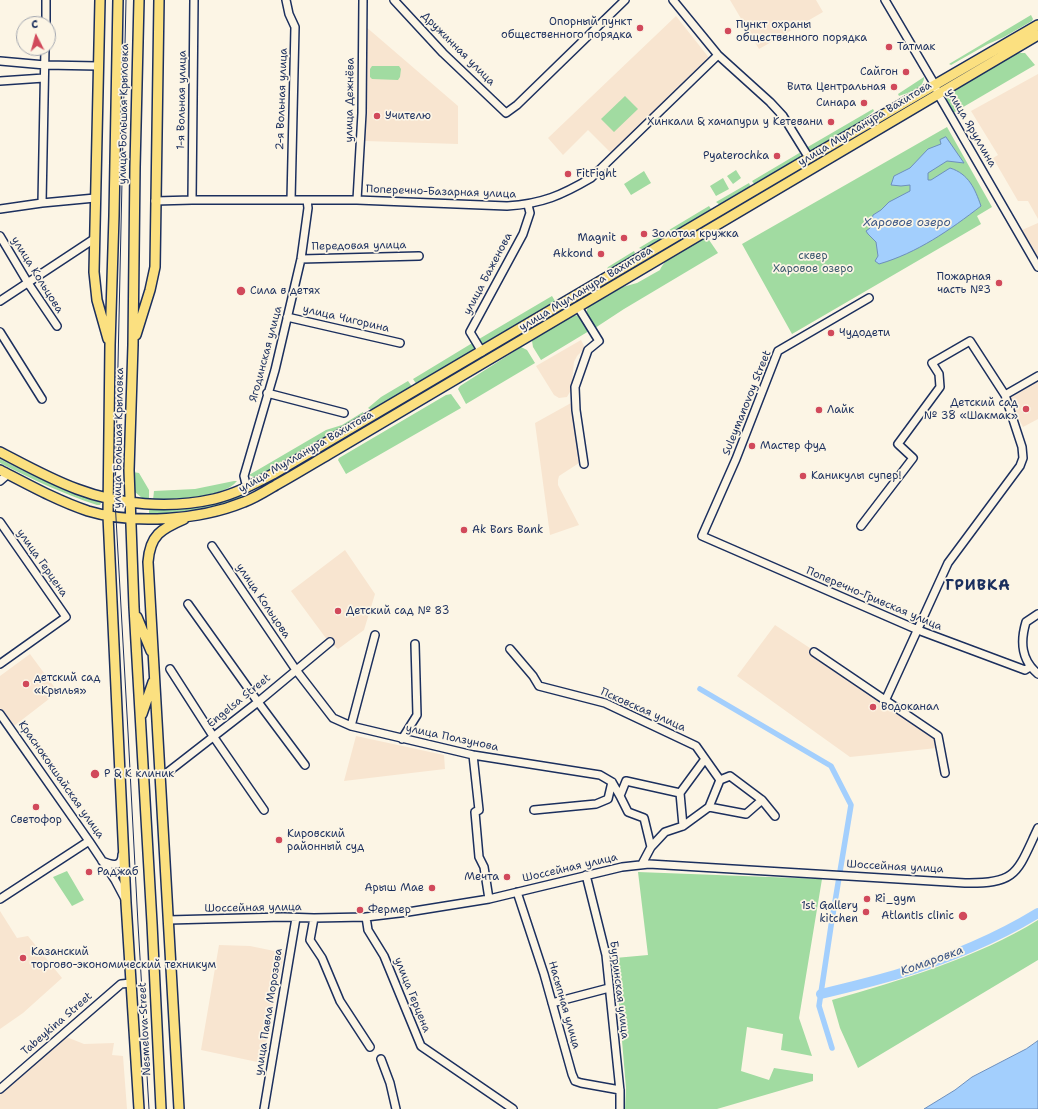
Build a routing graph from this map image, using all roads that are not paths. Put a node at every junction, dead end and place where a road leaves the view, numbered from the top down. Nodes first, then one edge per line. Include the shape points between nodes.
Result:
1 (46, 0) edge
2 (100, 0) edge
3 (118, 0) edge
4 (138, 0) edge
5 (159, 0) edge
6 (194, 0) edge
7 (286, 0) edge
8 (363, 0) edge
9 (394, 0) edge
10 (625, 0) edge
11 (673, 0) edge
12 (885, 0) edge
13 (46, 16) edge
14 (1038, 25) edge
15 (1038, 35) edge
16 (718, 55) junction
17 (45, 56) edge
18 (0, 61) edge
19 (45, 65) junction
20 (98, 66) junction
21 (44, 78) junction
22 (0, 80) edge
23 (935, 85) junction
24 (938, 94) junction
25 (810, 158) junction
26 (95, 198) junction
27 (192, 200) junction
28 (291, 200) junction
29 (307, 200) junction
30 (357, 200) junction
31 (155, 201) junction
32 (42, 203) junction
33 (528, 205) junction
34 (0, 209) edge
35 (0, 236) edge
36 (94, 239) junction
37 (418, 256) dead end
38 (301, 259) junction
39 (1038, 267) edge
40 (28, 283) junction
41 (869, 298) dead end
42 (0, 301) edge
43 (578, 307) junction
44 (287, 317) junction
45 (57, 326) dead end
46 (0, 332) edge
47 (400, 343) dead end
48 (110, 345) junction
49 (133, 345) junction
50 (482, 352) junction
51 (1038, 376) edge
52 (267, 393) junction
53 (1005, 395) junction
54 (42, 399) dead end
55 (344, 413) dead end
56 (0, 452) edge
57 (584, 464) dead end
58 (4, 472) edge
59 (0, 481) edge
60 (247, 488) junction
61 (108, 499) junction
62 (130, 503) junction
63 (108, 516) junction
64 (191, 516) junction
65 (130, 519) junction
66 (0, 522) edge
67 (861, 526) dead end
68 (702, 536) joint
69 (212, 546) dead end
70 (188, 604) dead end
71 (134, 607) junction
72 (1038, 614) edge
73 (918, 630) junction
74 (375, 635) dead end
75 (330, 642) dead end
76 (415, 644) dead end
77 (510, 649) dead end
78 (814, 652) dead end
79 (154, 660) junction
80 (0, 664) edge
81 (1030, 667) junction
82 (170, 668) dead end
83 (296, 670) junction
84 (1038, 674) edge
85 (155, 677) junction
86 (885, 701) junction
87 (258, 702) junction
88 (0, 714) edge
89 (140, 719) junction
90 (351, 726) junction
91 (213, 736) junction
92 (402, 738) junction
93 (473, 755) junction
94 (705, 760) junction
95 (305, 764) dead end
96 (945, 773) dead end
97 (161, 774) junction
98 (720, 780) junction
99 (612, 782) junction
100 (680, 793) junction
101 (620, 796) junction
102 (762, 800) junction
103 (709, 808) junction
104 (264, 810) dead end
105 (534, 810) dead end
106 (775, 816) dead end
107 (683, 826) junction
108 (1038, 828) edge
109 (89, 841) junction
110 (123, 843) junction
111 (651, 847) junction
112 (102, 861) junction
113 (642, 864) junction
114 (586, 875) junction
115 (517, 892) junction
116 (0, 899) edge
117 (489, 899) junction
118 (126, 902) junction
119 (366, 917) junction
120 (296, 918) junction
121 (314, 918) junction
122 (168, 920) junction
123 (152, 923) joint
124 (131, 983) junction
125 (609, 988) junction
126 (552, 1003) junction
127 (370, 1047) dead end
128 (381, 1059) dead end
129 (0, 1089) edge
130 (620, 1090) junction
131 (139, 1109) edge
132 (161, 1109) edge
133 (179, 1109) edge
134 (264, 1109) edge
135 (396, 1109) edge
136 (514, 1109) edge
137 (620, 1109) edge

1 - 13 street
2 - 20 main road
3 - 48 main road, улица Большая Крыловка
4 - 49 main road, улица Большая Крыловка
5 - 31 main road
6 - 27 street, 1-я Вольная улица
7 - 28 street, 2-я Вольная улица via 295,27
8 - 30 street, улица Дежнёва via 362,113
9 - 10 street, Дружинная улица via 443,53 506,113
11 - 16 street
12 - 23 street, улица Яруллина
14 - 23 main road, улица Мулланура Вахитова
15 - 24 main road, улица Мулланура Вахитова
16 - 25 street via 770,102
16 - 33 street, Поперечно-Базарная улица via 591,178 568,192
17 - 19 street
18 - 19 street
19 - 20 street
19 - 21 street
20 - 26 main road
21 - 22 street
21 - 32 street
23 - 24 street, улица Яруллина
23 - 25 main road, улица Мулланура Вахитова
24 - 39 street, улица Яруллина
24 - 43 main road, улица Мулланура Вахитова
25 - 50 main road, улица Мулланура Вахитова
26 - 32 street
26 - 36 main road
27 - 28 street, Поперечно-Базарная улица
27 - 31 street, Поперечно-Базарная улица
28 - 29 street, Поперечно-Базарная улица
29 - 30 street, Поперечно-Базарная улица
29 - 38 street, Ягодинская улица
30 - 33 street, Поперечно-Базарная улица
31 - 49 main road via 155,266
32 - 34 street
33 - 50 street, улица Баженова via 530,213 522,234 470,332
35 - 40 street, улица Кольцова
36 - 40 street
36 - 48 main road via 95,291
37 - 38 street, Передовая улица
38 - 44 street, Ягодинская улица
40 - 42 street
40 - 45 street, улица Кольцова
41 - 68 street, Suleymanovoy Street via 778,351 736,459
43 - 57 street via 599,341 588,350 575,387
43 - 64 main road, улица Мулланура Вахитова via 252,498 217,511
44 - 47 street, улица Чигорина
44 - 52 street, Ягодинская улица
46 - 54 street
48 - 61 main road, улица Большая Крыловка
49 - 62 main road, улица Большая Крыловка
50 - 60 main road, улица Мулланура Вахитова
51 - 53 street
52 - 55 street
52 - 60 street, Ягодинская улица via 244,476
53 - 67 street via 970,341 932,363 939,374 940,387 898,444 913,458
53 - 73 street via 1022,447 1023,458 1020,466 948,563
56 - 61 main road via 50,478
58 - 59 street
58 - 63 main road via 87,511
60 - 62 main road, улица Мулланура Вахитова via 215,499 194,502
61 - 62 main road, улица Мулланура Вахитова
61 - 63 main road, улица Большая Крыловка
62 - 65 main road, улица Большая Крыловка
63 - 65 main road, улица Мулланура Вахитова
63 - 110 main road, улица Большая Крыловка
64 - 65 main road, улица Мулланура Вахитова
64 - 79 main road via 164,529 153,540 149,550
65 - 71 main road, улица Большая Крыловка
66 - 80 street, улица Герцена via 66,617
68 - 73 street, Поперечно-Гривская улица
69 - 83 street, улица Кольцова
70 - 87 street
71 - 79 main road
71 - 89 main road, улица Большая Крыловка
72 - 81 street via 1026,622 1022,635
73 - 81 street, Поперечно-Гривская улица via 1025,670
73 - 86 street
74 - 90 street
75 - 83 street, Engelsa Street
76 - 92 street via 417,715
77 - 94 street, Псковская улица via 533,676 538,686 605,703 696,746
78 - 86 street
79 - 85 main road
81 - 84 street
82 - 91 street
83 - 87 street, Engelsa Street
83 - 90 street, улица Ползунова via 333,718
85 - 89 main road
85 - 97 main road
86 - 96 street via 938,736
87 - 91 street, Engelsa Street
87 - 95 street
88 - 109 street, Краснококшайская улица
89 - 123 main road, улица Большая Крыловка
90 - 92 street, улица Ползунова
91 - 97 street, Engelsa Street via 168,772
91 - 104 street
92 - 93 street, улица Ползунова
93 - 99 street, улица Ползунова via 600,775
93 - 117 street via 479,810 475,812 479,857 484,867
94 - 98 street, Псковская улица
94 - 100 street
97 - 122 main road
98 - 102 street via 730,776
98 - 103 street
99 - 101 street
99 - 105 street via 608,799 596,804
100 - 101 street via 626,781
100 - 107 street
101 - 111 street via 628,812 644,818
102 - 103 street via 746,814
102 - 106 street
103 - 107 street
107 - 111 street via 665,832
108 - 113 street, Шоссейная улица via 1015,872 1000,880 979,883
109 - 112 street, Краснококшайская улица
109 - 116 street
110 - 112 street via 120,863 112,865
110 - 118 main road, улица Большая Крыловка
111 - 113 street
112 - 118 street, Краснококшайская улица
113 - 114 street, Шоссейная улица
114 - 115 street, Шоссейная улица
114 - 125 street, Бугринская улица via 606,955
115 - 117 street, Шоссейная улица
115 - 126 street, Насыпная улица
117 - 119 street, Шоссейная улица
118 - 124 main road, Краснококшайская улица
119 - 121 street, Шоссейная улица
119 - 136 street, улица Герцена via 368,930 384,956 421,1046
120 - 121 street, Шоссейная улица
120 - 122 street, Шоссейная улица
120 - 134 street, улица Павла Морозова
121 - 127 street via 310,940 322,958 340,1002
122 - 133 main road
123 - 132 main road, Nesmelova Street
124 - 129 street, Tabeykina Street via 121,984
124 - 131 main road, Краснококшайская улица
125 - 126 street
125 - 130 street, Бугринская улица
126 - 130 street, Насыпная улица via 575,1080 581,1084
128 - 135 street
130 - 137 street, Бугринская улица

